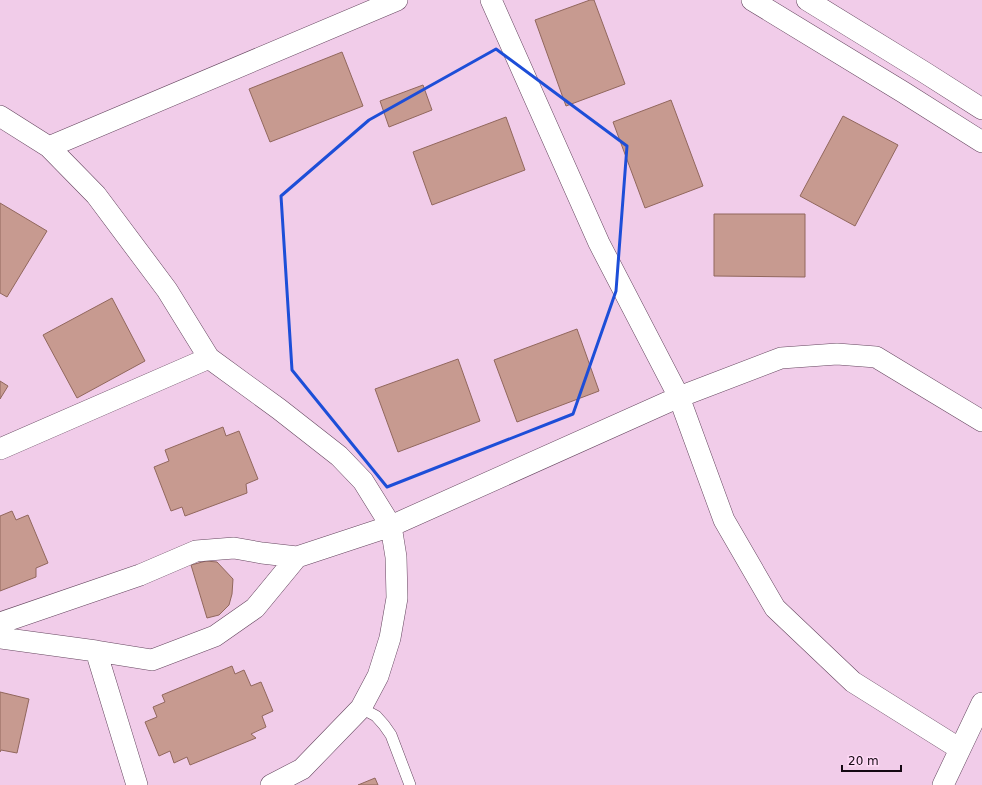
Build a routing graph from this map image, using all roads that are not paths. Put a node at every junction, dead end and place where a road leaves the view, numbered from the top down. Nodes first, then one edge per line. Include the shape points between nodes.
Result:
1 (397, 0) edge
2 (491, 0) edge
3 (752, 0) edge
4 (807, 0) edge
5 (982, 109) edge
6 (0, 116) edge
7 (982, 142) edge
8 (49, 147) junction
9 (210, 358) junction
10 (678, 397) junction
11 (982, 421) edge
12 (0, 449) edge
13 (391, 526) junction
14 (297, 557) junction
15 (0, 623) edge
16 (0, 638) edge
17 (96, 651) junction
18 (982, 703) edge
19 (361, 708) junction
20 (960, 749) junction
21 (138, 785) edge
22 (270, 785) edge
23 (410, 785) edge
24 (943, 785) edge

1 - 8 street
2 - 10 street via 599,243
3 - 7 street
4 - 5 street
6 - 8 street
8 - 9 street via 96,195 167,290
9 - 12 street
9 - 13 street via 339,456 362,481
10 - 11 street via 781,358 837,354 876,357
10 - 13 street
10 - 20 street via 724,520 775,608 853,682
13 - 14 street
13 - 19 street via 396,557 397,598 390,638 378,676
14 - 15 street via 234,548 196,551 140,575
14 - 17 street via 254,608 215,636 152,660
16 - 17 street
17 - 21 street
18 - 20 street
19 - 22 street via 302,770
19 - 23 lane via 376,716 391,735
20 - 24 street

